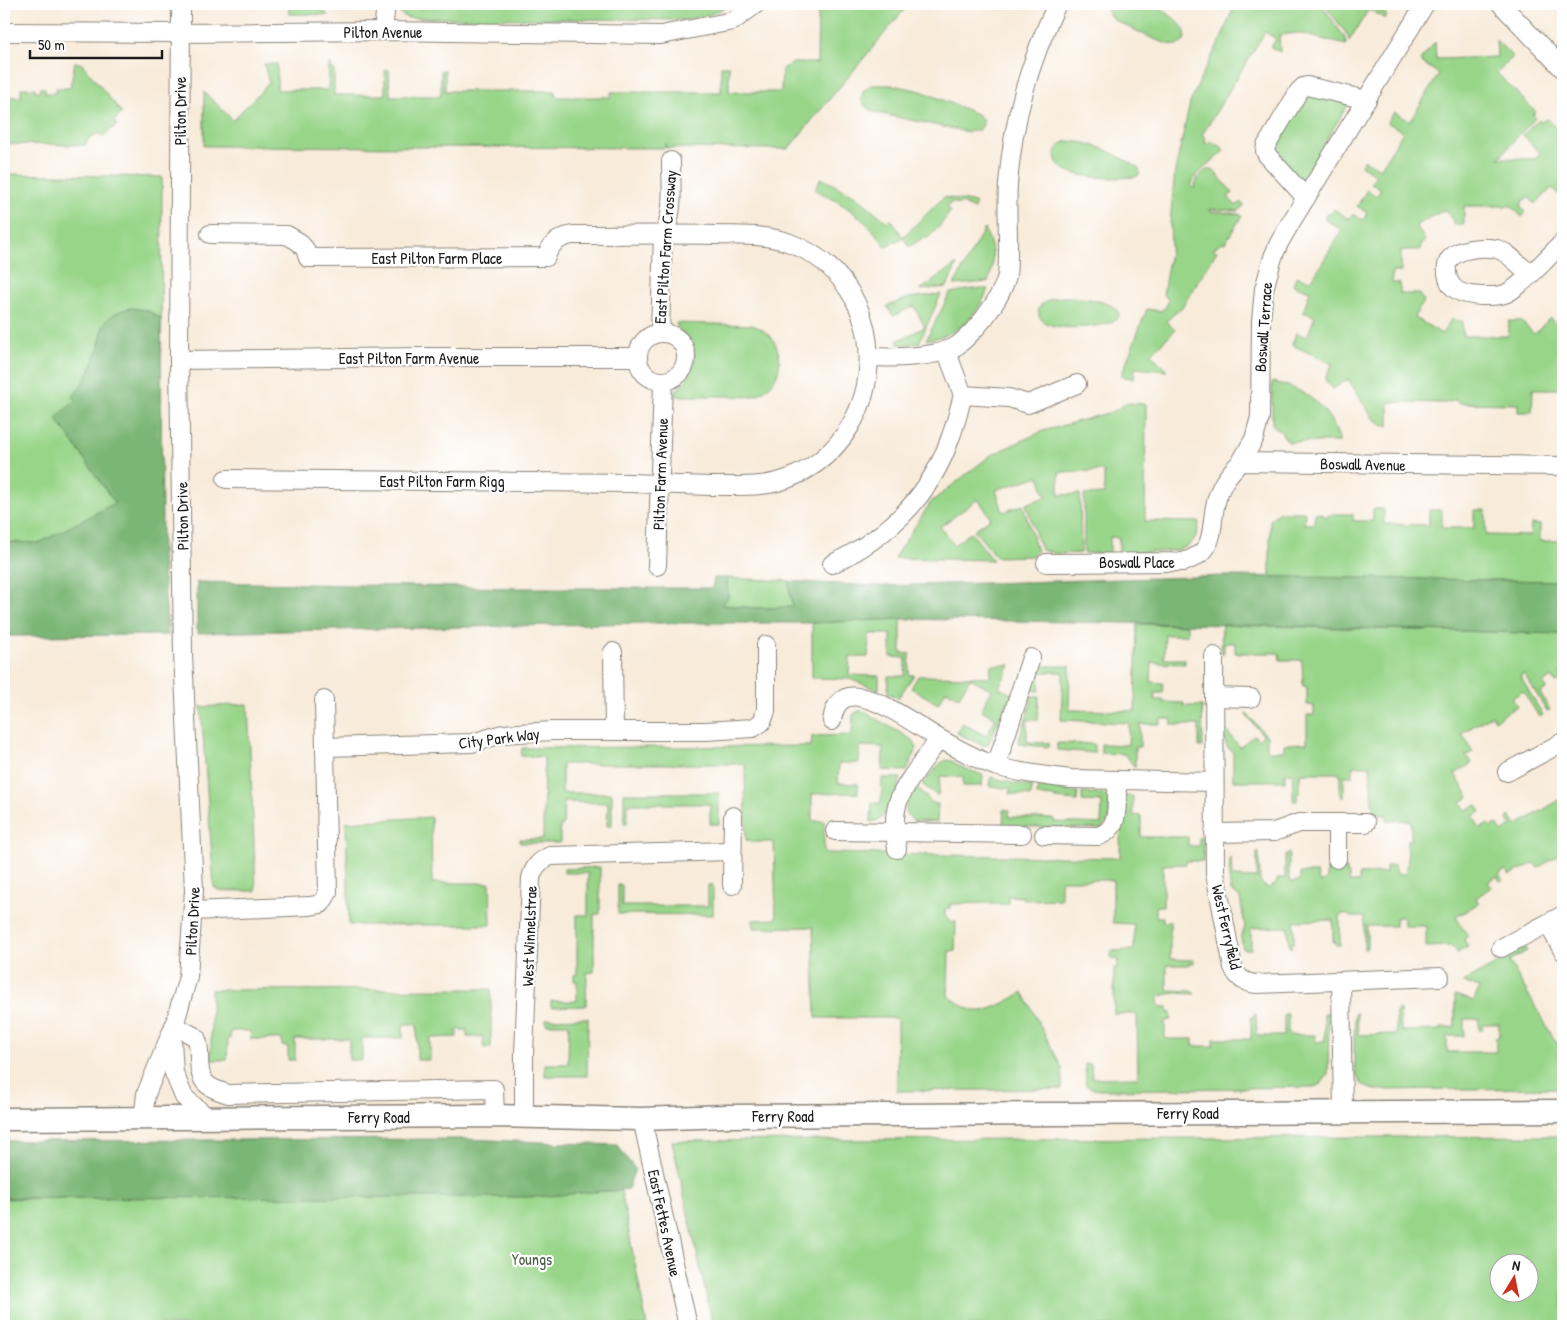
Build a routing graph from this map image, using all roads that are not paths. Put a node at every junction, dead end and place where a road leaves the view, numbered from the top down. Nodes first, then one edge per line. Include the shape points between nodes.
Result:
1 (181, 4) edge
2 (386, 4) edge
3 (756, 4) edge
4 (1056, 4) edge
5 (1425, 4) edge
6 (1501, 4) edge
7 (383, 31) junction
8 (4, 32) edge
9 (181, 33) junction
10 (1563, 69) edge
11 (1367, 100) junction
12 (671, 161) dead end
13 (1306, 198) junction
14 (210, 234) dead end
15 (664, 235) junction
16 (1563, 242) edge
17 (1531, 273) dead end
18 (660, 334) junction
19 (946, 350) junction
20 (638, 357) junction
21 (870, 357) junction
22 (179, 360) junction
23 (663, 382) junction
24 (1077, 384) dead end
25 (963, 395) junction
26 (1241, 462) junction
27 (1563, 466) edge
28 (226, 479) dead end
29 (659, 484) junction
30 (1046, 563) dead end
31 (832, 564) dead end
32 (657, 566) dead end
33 (766, 645) dead end
34 (613, 652) dead end
35 (1214, 656) dead end
36 (1031, 658) dead end
37 (1214, 698) junction
38 (1251, 698) dead end
39 (324, 700) dead end
40 (832, 721) dead end
41 (614, 731) junction
42 (939, 739) junction
43 (1563, 742) edge
44 (325, 747) junction
45 (996, 766) junction
46 (1507, 772) dead end
47 (1117, 781) junction
48 (1214, 782) junction
49 (733, 816) dead end
50 (1337, 823) junction
51 (1366, 823) dead end
52 (835, 831) dead end
53 (1214, 833) junction
54 (1022, 834) dead end
55 (1044, 835) dead end
56 (896, 840) junction
57 (732, 851) junction
58 (1337, 859) dead end
59 (732, 885) dead end
60 (193, 911) junction
61 (1563, 915) edge
62 (1548, 924) junction
63 (1501, 948) dead end
64 (1563, 951) edge
65 (1440, 977) dead end
66 (1341, 981) junction
67 (173, 1030) junction
68 (1563, 1110) edge
69 (1343, 1113) junction
70 (494, 1116) junction
71 (524, 1117) junction
72 (208, 1118) junction
73 (143, 1119) junction
74 (4, 1120) edge
75 (642, 1120) junction
76 (688, 1326) edge

1 - 9 street, Pilton Drive
2 - 7 street
3 - 7 street, Pilton Avenue via 733,21 661,35
4 - 19 street via 1032,60 1017,120 1008,185 1005,284 977,327 956,346
5 - 11 street, Boswall Terrace
6 - 10 street
7 - 9 street, Pilton Avenue
8 - 9 street, Pilton Avenue
9 - 22 street, Pilton Drive
11 - 13 street, Boswall Terrace
11 - 13 street via 1307,86 1299,91 1265,151
12 - 15 street, East Pilton Farm Crossway via 671,208
13 - 26 street, Boswall Terrace via 1279,243 1267,274 1262,304 1260,417 1254,438
14 - 15 street, East Pilton Farm Place via 287,235 299,242 308,258 546,258 552,245 564,236
15 - 18 street, East Pilton Farm Crossway
15 - 21 street, East Pilton Farm Rigg via 764,237 781,240 808,252 836,274 854,299 863,320
16 - 17 street
18 - 20 street via 647,339
18 - 23 street via 675,337 685,348 686,356 682,371
19 - 21 street via 896,358
19 - 25 street
20 - 22 street, East Pilton Farm Avenue
20 - 23 street via 643,372
21 - 29 street, East Pilton Farm Rigg via 864,393 854,419 837,444 813,466 782,481 756,486
22 - 60 street, Pilton Drive via 183,654
23 - 29 street, Pilton Farm Avenue
24 - 25 street via 1028,404 1008,398
25 - 31 street via 951,437 920,496 874,540
26 - 27 street, Boswall Avenue
26 - 30 street, Boswall Place via 1229,473 1220,490 1209,544 1191,559 1183,562
28 - 29 street, East Pilton Farm Rigg
29 - 32 street, Pilton Farm Avenue
33 - 41 street, City Park Way via 766,711 762,722 753,728
34 - 41 street
35 - 37 street, West Ferryfield
36 - 45 street
37 - 38 street
37 - 48 street, West Ferryfield
39 - 44 street
40 - 42 street via 834,710 841,701 853,696 861,697 880,704
41 - 44 street, City Park Way via 502,734 472,743
42 - 45 street
42 - 56 street via 902,794 896,812
43 - 46 street
44 - 60 street via 328,893 320,904
45 - 47 street via 1048,776
47 - 48 street
47 - 55 street via 1116,818 1106,834
48 - 53 street, West Ferryfield
49 - 57 street
50 - 51 street
50 - 53 street via 1299,823 1269,833
50 - 58 street
52 - 56 street
53 - 66 street, West Ferryfield via 1216,880 1236,974 1248,983 1257,984
54 - 56 street
57 - 59 street
57 - 71 street, West Winnelstrae via 550,856 537,865 531,888
60 - 67 street, Pilton Drive via 188,977
61 - 62 street
62 - 63 street
62 - 64 street
65 - 66 street, West Ferryfield
66 - 69 street
67 - 70 street via 196,1037 200,1076 208,1086 228,1094 494,1089
67 - 72 street, Pilton Drive via 174,1073 184,1097
67 - 73 street, Pilton Drive via 146,1094
68 - 69 main road, Ferry Road
69 - 75 main road, Ferry Road via 728,1116
70 - 71 main road, Ferry Road
70 - 72 main road, Ferry Road
71 - 75 main road, Ferry Road
72 - 73 main road, Ferry Road
73 - 74 main road, Ferry Road
75 - 76 street, East Fettes Avenue

